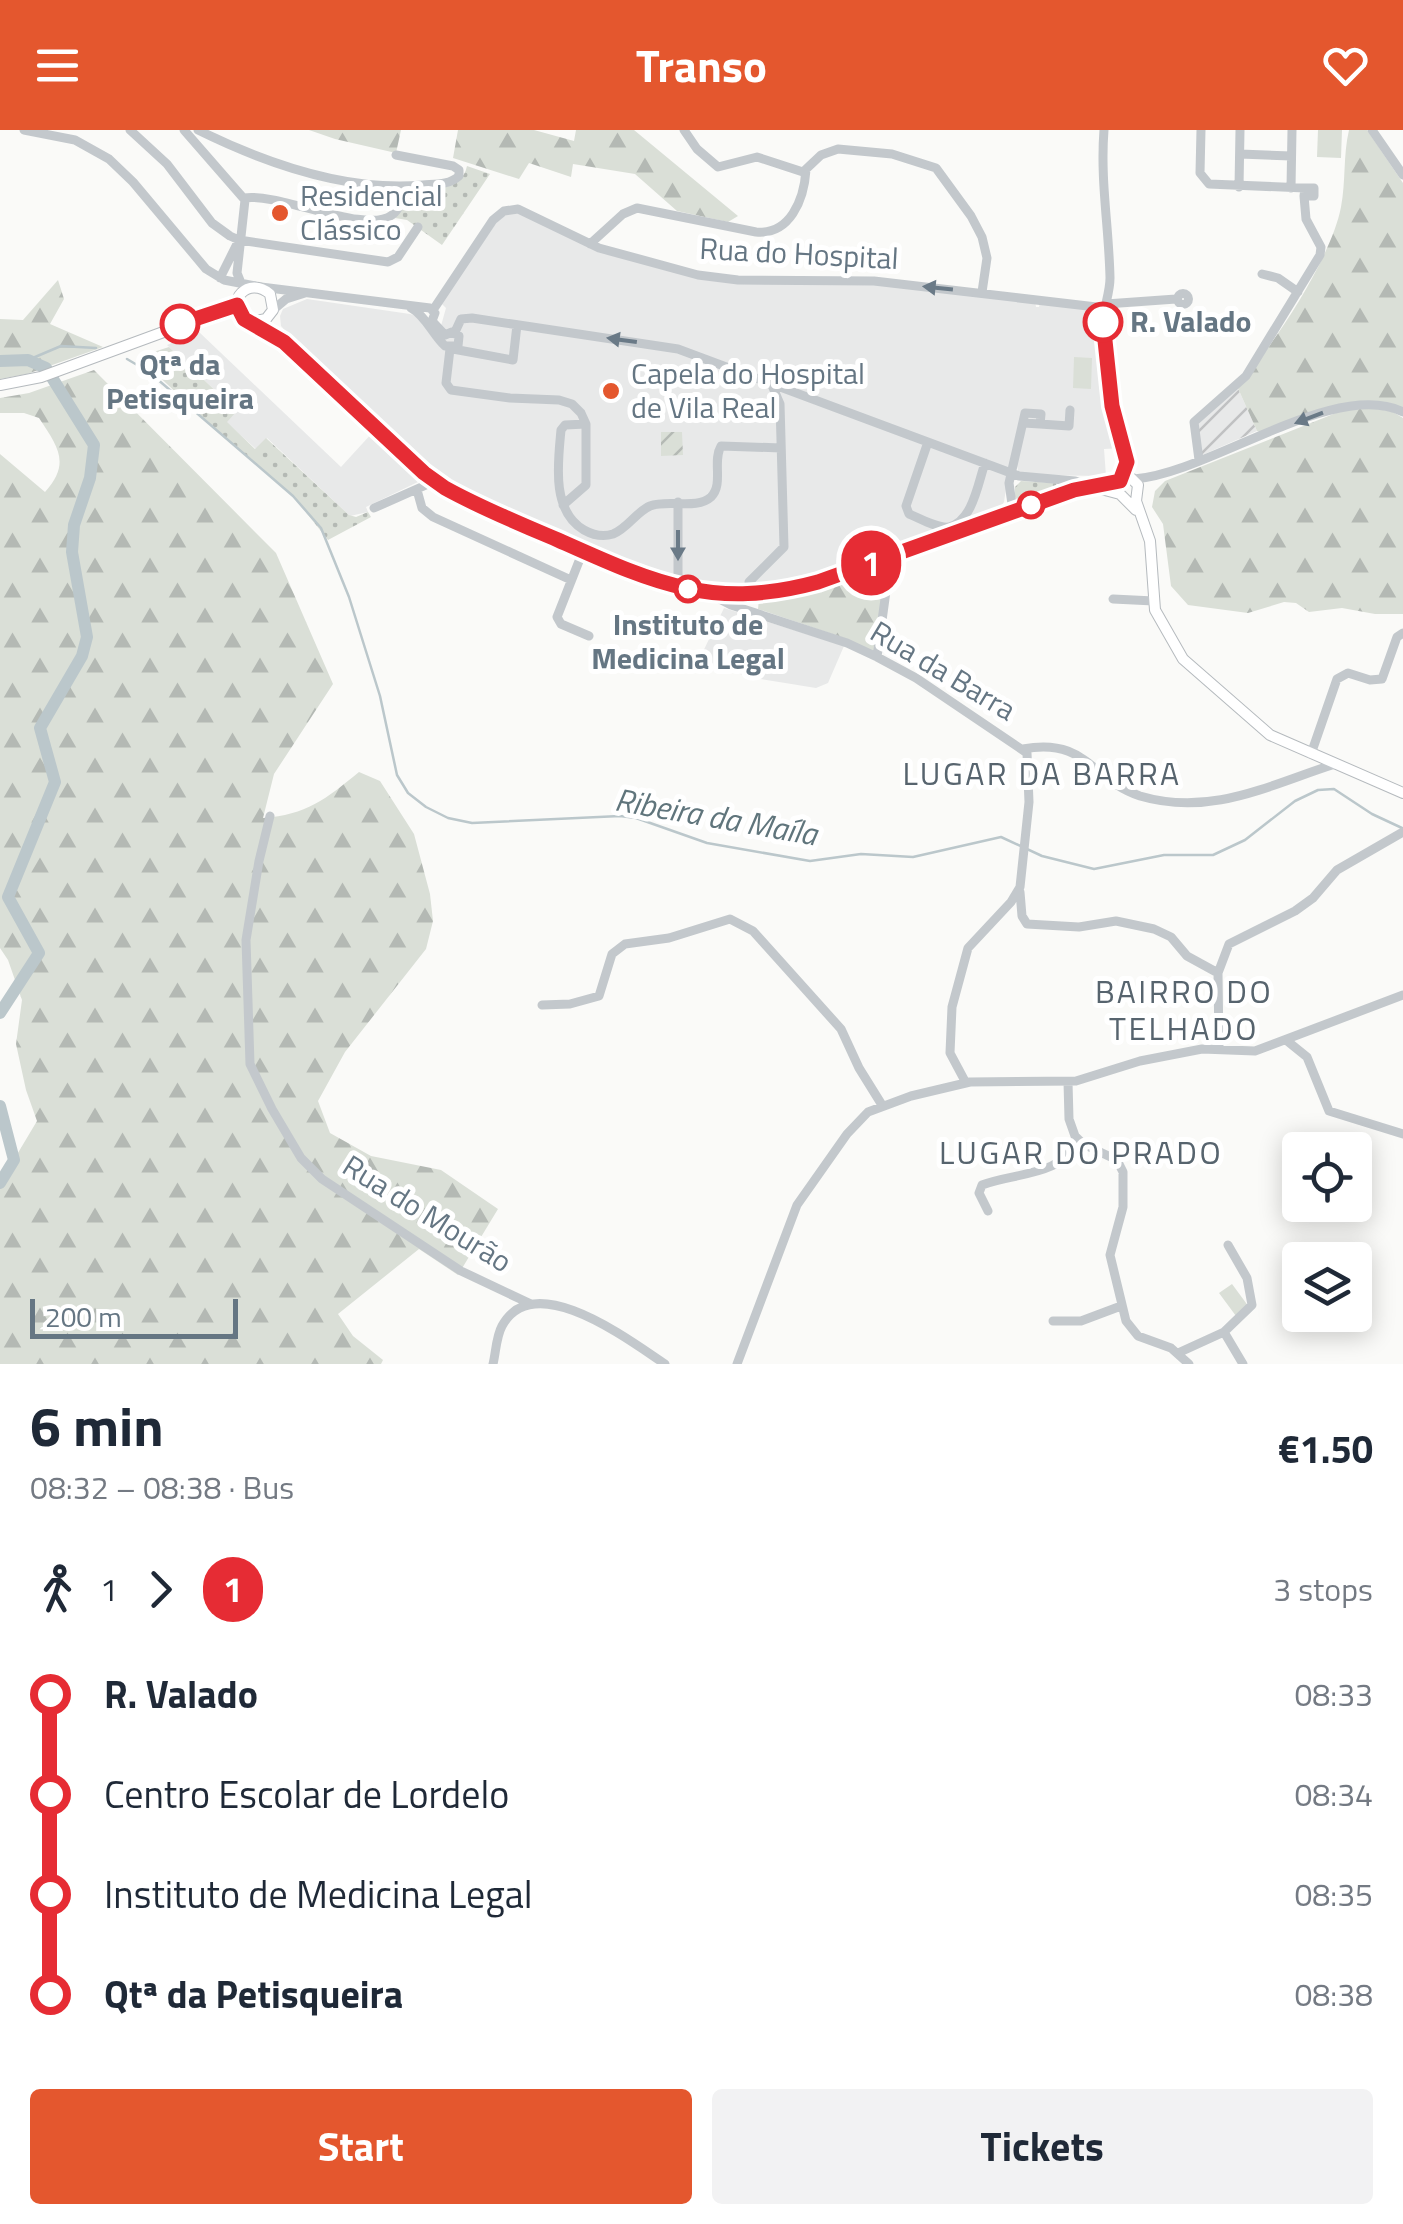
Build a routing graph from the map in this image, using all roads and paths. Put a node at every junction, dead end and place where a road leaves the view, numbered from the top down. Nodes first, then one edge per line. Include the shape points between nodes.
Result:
1 (24, 130) edge
2 (130, 130) edge
3 (184, 130) edge
4 (198, 130) edge
5 (684, 130) edge
6 (1104, 130) edge
7 (1201, 130) edge
8 (1240, 130) edge
9 (1292, 130) edge
10 (1372, 130) edge
11 (396, 154) dead end
12 (1240, 154) junction
13 (1291, 156) junction
14 (806, 170) junction
15 (1403, 175) edge
16 (406, 187) junction
17 (1239, 187) junction
18 (1291, 188) junction
19 (244, 198) junction
20 (418, 228) dead end
21 (239, 240) junction
22 (590, 244) junction
23 (1262, 274) dead end
24 (222, 279) junction
25 (241, 283) junction
26 (258, 287) junction
27 (308, 292) junction
28 (982, 292) junction
29 (1298, 292) junction
30 (1176, 299) dead end
31 (237, 303) junction
32 (1105, 306) junction
33 (272, 313) junction
34 (424, 314) junction
35 (247, 321) junction
36 (180, 324) junction
37 (517, 325) junction
38 (284, 342) junction
39 (449, 342) junction
40 (771, 383) junction
41 (0, 386) edge
42 (1070, 410) dead end
43 (1403, 412) edge
44 (586, 424) junction
45 (928, 442) junction
46 (781, 448) junction
47 (1199, 460) junction
48 (986, 463) junction
49 (1011, 473) junction
50 (435, 481) junction
51 (1128, 486) junction
52 (1090, 487) junction
53 (417, 490) junction
54 (678, 502) junction
55 (563, 505) junction
56 (374, 508) dead end
57 (1013, 512) junction
58 (583, 552) junction
59 (891, 555) junction
60 (572, 580) junction
61 (678, 588) junction
62 (747, 590) junction
63 (708, 593) junction
64 (1113, 599) dead end
65 (1154, 601) junction
66 (743, 609) junction
67 (1403, 633) edge
68 (589, 636) dead end
69 (877, 657) junction
70 (1023, 749) junction
71 (1311, 754) junction
72 (1335, 764) junction
73 (1403, 793) edge
74 (270, 816) dead end
75 (1400, 834) edge
76 (1020, 887) junction
77 (1218, 973) junction
78 (1403, 995) edge
79 (542, 1004) dead end
80 (1286, 1040) junction
81 (1219, 1048) junction
82 (1068, 1082) junction
83 (966, 1083) junction
84 (882, 1105) junction
85 (1403, 1134) edge
86 (1078, 1140) junction
87 (988, 1210) dead end
88 (1228, 1245) dead end
89 (530, 1304) junction
90 (1122, 1306) junction
91 (1053, 1321) dead end
92 (1224, 1332) junction
93 (1178, 1353) junction
94 (494, 1364) edge
95 (665, 1364) edge
96 (737, 1364) edge
97 (1189, 1364) edge
98 (1243, 1364) edge

1 - 24 street via 76,140 114,163 198,261
2 - 21 street via 167,164 212,224
3 - 19 street
4 - 16 street via 314,174
5 - 14 street via 714,166 757,157
6 - 32 street via 1110,283
7 - 17 street via 1203,180
8 - 12 street
9 - 13 street
10 - 15 street
11 - 16 street via 460,172 452,182
12 - 13 street
12 - 17 street
13 - 18 street
14 - 22 street via 796,207 774,232 637,208
14 - 28 street via 838,149 892,154 936,168 982,237
16 - 19 street via 396,210 380,220
17 - 18 street
18 - 29 street via 1304,192 1321,251
19 - 21 street
20 - 21 street via 388,262
21 - 24 street
21 - 25 street
28 -> 22 street, Rua do Hospital via 868,280 712,278
22 - 34 street, Rua do Hospital via 524,210 504,211
23 - 29 street
24 - 25 street
24 - 31 street
25 - 26 street
26 - 27 street
26 - 31 main road via 244,290
26 - 33 main road via 270,294
27 - 33 street via 286,299
27 - 34 street
28 - 32 street, Rua do Hospital
29 - 47 street via 1246,376 1194,422
30 - 32 street, Rua do Hospital
31 - 35 main road
31 - 36 main road
32 - 51 street via 1104,348
33 - 35 main road via 261,322
33 - 38 main road
34 - 39 street
35 - 36 main road via 221,317
35 - 38 main road
36 - 41 main road
37 - 39 street via 468,318 459,321
37 - 39 street via 512,360
40 -> 37 street via 672,347
38 - 50 main road
39 - 44 street via 449,388 563,400
40 - 45 street
40 - 46 street via 780,401
42 - 49 street via 1069,426 1040,424 1041,414 1025,413
43 -> 47 street via 1377,403 1347,405
44 - 55 street via 586,485
44 - 55 street via 561,430
45 - 48 street
45 - 48 street via 908,514 950,526 968,512
46 - 54 street via 721,446 711,497
46 - 62 street via 784,550
47 - 51 street
48 - 49 street
49 - 52 street
49 - 57 street
50 - 53 street
50 - 58 main road
51 - 52 main road
51 - 65 main road via 1150,541
52 - 57 main road
53 - 56 street
53 - 60 street via 430,515
54 - 55 street via 645,508 602,536 579,527
54 -> 61 street
57 - 59 main road
58 - 60 street
58 - 61 main road
59 - 62 main road via 806,585
59 - 69 street
60 - 68 street via 557,619
61 - 63 main road
62 - 63 main road
62 - 66 street
63 - 66 street, Rua da Barra
64 - 65 street
65 - 71 main road via 1186,662 1270,735
66 - 69 street, Rua da Barra
67 - 71 street via 1383,678 1346,672 1338,679
69 - 70 street, Rua da Barra
70 - 72 street via 1062,748 1126,790 1207,804
70 - 76 street, Rua da Barra via 1028,764
71 - 72 main road
72 - 73 main road
74 - 89 street, Rua do Mourão via 246,940 250,1064 272,1109 322,1179 461,1271
75 - 77 street via 1337,870 1295,912 1232,942
76 - 77 street via 1022,916 1030,924 1116,922 1154,929
76 - 83 street via 963,961 950,1047
77 - 81 street
78 - 80 street
79 - 84 street via 599,996 611,956 621,946 736,920 841,1028
80 - 81 street via 1248,1052
80 - 85 street via 1307,1056 1329,1110
81 - 82 street
82 - 83 street
82 - 86 street via 1069,1119
83 - 84 street
84 - 96 street via 852,1126 797,1204
86 - 87 street via 1050,1168 982,1185
86 - 90 street via 1113,1158 1123,1172 1124,1202 1110,1255
88 - 92 street via 1252,1300
89 - 94 street via 502,1326
89 - 95 street, Rua do Mourão via 583,1315
90 - 91 street via 1080,1321
90 - 93 street via 1134,1333
92 - 93 street
92 - 98 street
93 - 97 street

